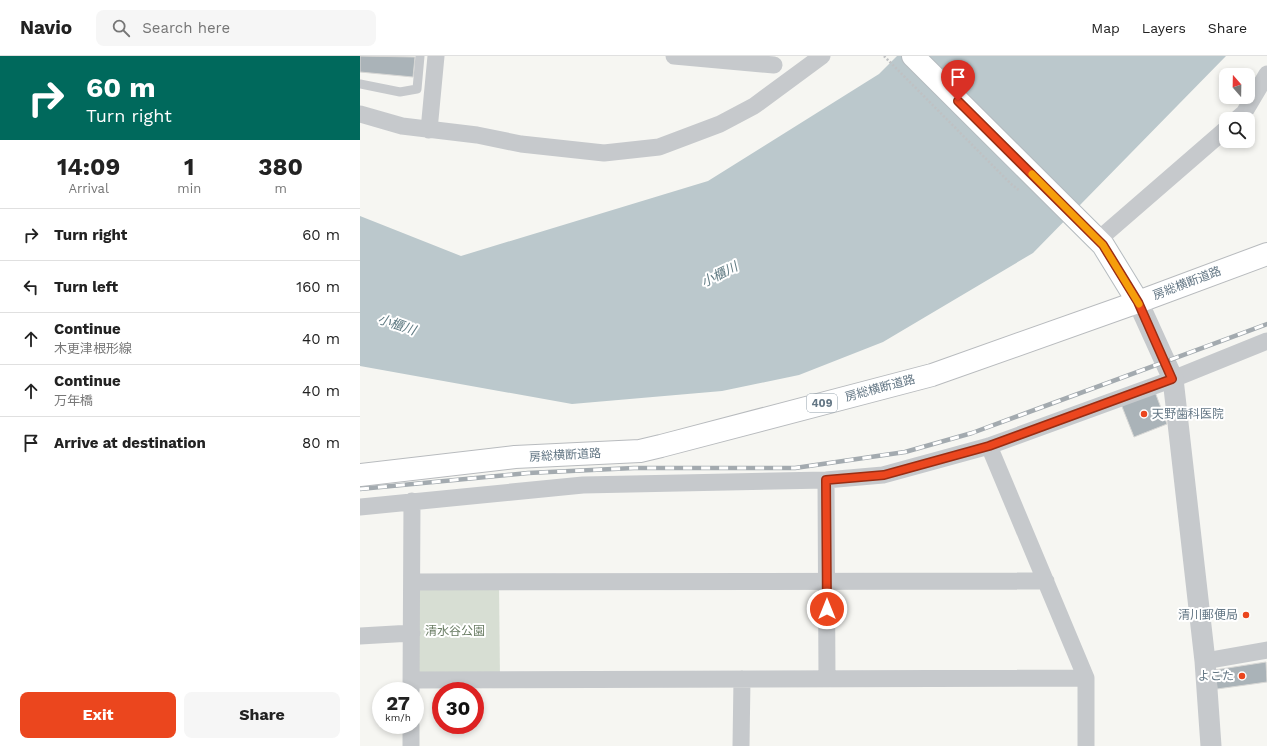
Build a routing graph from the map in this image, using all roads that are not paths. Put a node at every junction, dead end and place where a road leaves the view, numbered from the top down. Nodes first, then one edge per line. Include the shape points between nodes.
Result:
1 (420, 56) edge
2 (436, 56) edge
3 (674, 56) edge
4 (822, 56) edge
5 (913, 56) edge
6 (773, 61) edge
7 (1267, 74) edge
8 (360, 84) edge
9 (783, 85) junction
10 (1245, 112) edge
11 (360, 114) edge
12 (428, 130) junction
13 (1219, 135) edge
14 (1098, 240) junction
15 (1267, 254) edge
16 (1138, 302) junction
17 (1267, 342) edge
18 (1172, 379) junction
19 (989, 446) junction
20 (360, 475) edge
21 (826, 480) junction
22 (412, 501) junction
23 (360, 507) edge
24 (826, 581) junction
25 (1046, 581) junction
26 (412, 582) junction
27 (412, 633) junction
28 (360, 636) edge
29 (1267, 650) edge
30 (1205, 661) junction
31 (1086, 678) junction
32 (742, 679) junction
33 (827, 679) junction
34 (411, 682) edge
35 (424, 686) edge
36 (411, 734) edge
37 (411, 746) edge
38 (741, 746) edge
39 (1086, 746) edge
40 (1211, 746) edge

1 - 8 lane via 417,89 400,92
2 - 12 street
3 - 6 street
4 - 9 street
5 - 14 main road
6 - 9 street
7 - 10 street
9 - 12 street via 754,106 720,124 659,147 604,153
11 - 12 street via 402,126
13 - 14 street
14 - 16 main road
15 - 16 main road, 房総横断道路 / 409
16 - 18 street
16 - 20 main road, 房総横断道路 / 409 via 932,375 640,451 515,457
17 - 18 street
18 - 19 street
18 - 30 street
19 - 21 street via 884,475
19 - 25 street
21 - 22 street via 583,485
21 - 24 street
22 - 23 street
22 - 26 street
24 - 25 street
24 - 26 street
24 - 33 street
25 - 31 street
26 - 27 street
27 - 28 street
27 - 34 street
29 - 30 street
30 - 40 street
31 - 33 street
31 - 39 street
32 - 33 street
32 - 35 street
32 - 38 street
36 - 37 street

